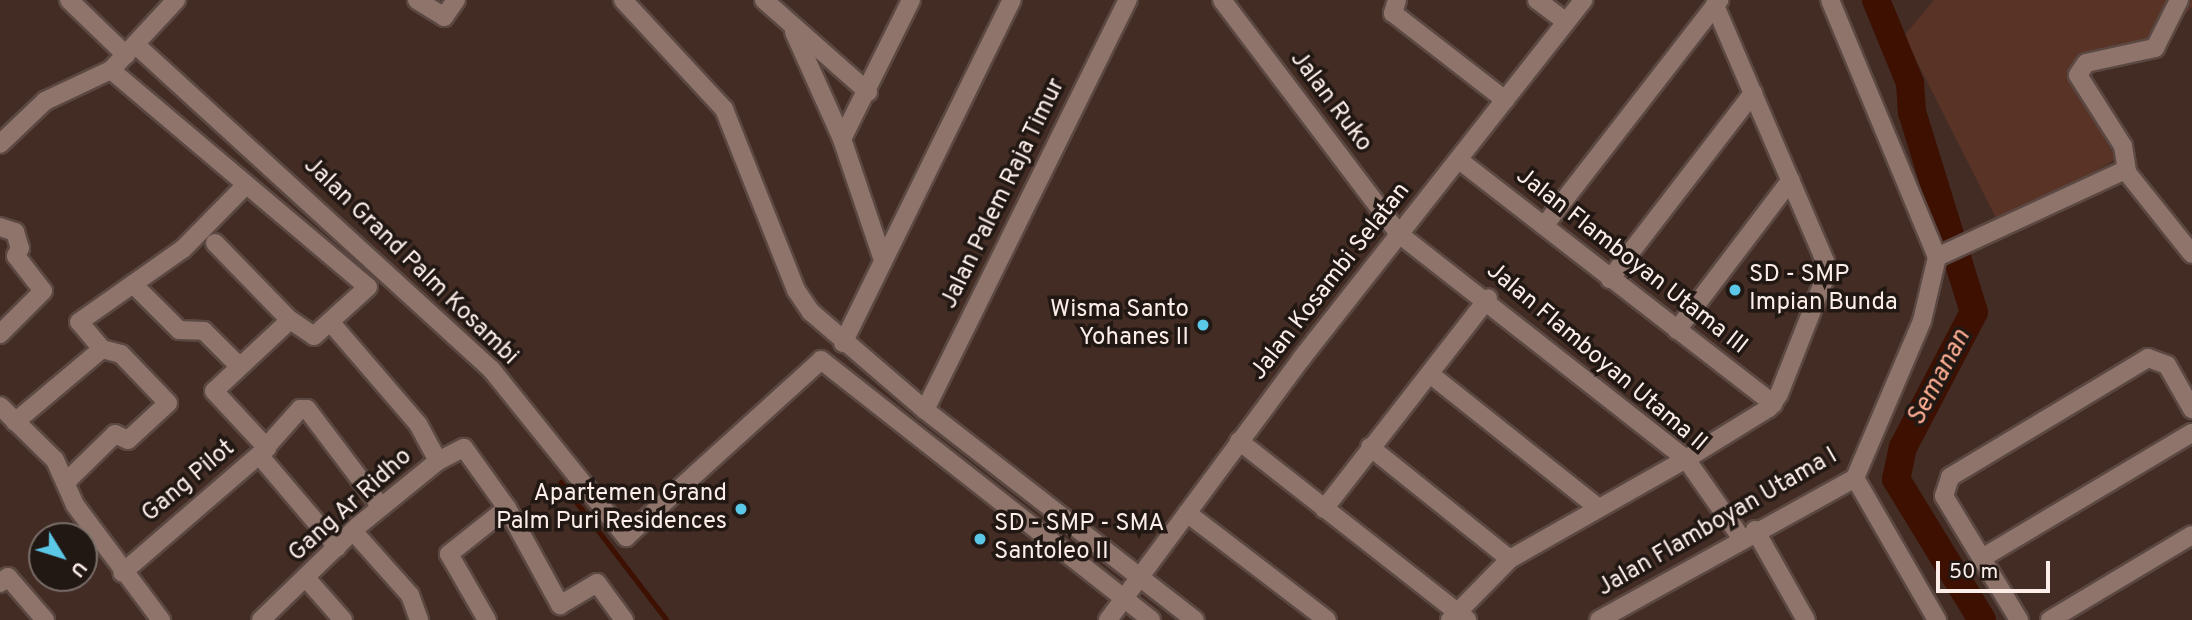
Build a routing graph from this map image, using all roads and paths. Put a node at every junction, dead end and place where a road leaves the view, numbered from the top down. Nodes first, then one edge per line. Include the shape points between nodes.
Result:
1 (69, 0) edge
2 (176, 0) edge
3 (417, 0) edge
4 (456, 0) edge
5 (623, 0) edge
6 (764, 0) edge
7 (1012, 0) edge
8 (1128, 0) edge
9 (1222, 0) edge
10 (1397, 0) edge
11 (1537, 0) edge
12 (1583, 0) edge
13 (1829, 0) edge
14 (2179, 0) edge
15 (1717, 2) edge
16 (903, 4) edge
17 (1566, 22) junction
18 (794, 32) junction
19 (131, 50) junction
20 (111, 70) junction
21 (868, 92) junction
22 (1753, 93) junction
23 (1506, 100) junction
24 (842, 139) junction
25 (0, 144) edge
26 (1459, 160) junction
27 (2127, 170) junction
28 (1791, 180) junction
29 (246, 186) junction
30 (1544, 226) junction
31 (0, 228) edge
32 (207, 234) junction
33 (1399, 234) junction
34 (2192, 254) edge
35 (1940, 256) junction
36 (882, 257) junction
37 (1610, 279) junction
38 (133, 284) junction
39 (1488, 298) junction
40 (290, 320) junction
41 (332, 324) junction
42 (1677, 330) junction
43 (0, 334) edge
44 (843, 343) junction
45 (102, 349) junction
46 (239, 366) junction
47 (1430, 374) junction
48 (1773, 404) junction
49 (0, 406) edge
50 (2192, 409) edge
51 (925, 411) junction
52 (15, 422) junction
53 (2192, 433) edge
54 (1239, 441) junction
55 (1370, 447) junction
56 (263, 450) junction
57 (1686, 459) junction
58 (438, 461) junction
59 (1855, 478) junction
60 (67, 481) junction
61 (381, 507) junction
62 (1597, 507) junction
63 (507, 508) junction
64 (1324, 509) junction
65 (1187, 513) junction
66 (353, 530) junction
67 (1748, 534) junction
68 (2192, 535) edge
69 (337, 547) junction
70 (1982, 558) junction
71 (1510, 559) junction
72 (122, 573) junction
73 (306, 578) junction
74 (4, 580) edge
75 (1142, 580) junction
76 (1125, 597) junction
77 (1458, 617) edge
78 (1804, 619) edge
79 (45, 620) edge
80 (161, 620) edge
81 (261, 620) edge
82 (343, 620) edge
83 (419, 620) edge
84 (487, 620) edge
85 (624, 620) edge
86 (1108, 620) edge
87 (1151, 620) edge
88 (1195, 620) edge
89 (1327, 620) edge
90 (1599, 620) edge
91 (1937, 620) edge
92 (2019, 620) edge
93 (2050, 620) edge

1 - 19 street, Jalan Grand Palm Kosambi
2 - 19 street
3 - 4 street via 444,17
5 - 44 street via 724,109 796,290
6 - 18 street
7 - 36 street
8 - 51 street, Jalan Palem Raja Timur
9 - 33 street, Jalan Ruko
10 - 23 street via 1393,13
11 - 17 street
12 - 17 street, Jalan Kosambi Selatan
13 - 35 street
14 - 27 street via 2155,48 2085,63 2078,75 2123,146
15 - 22 street
15 - 30 street
16 - 21 street
17 - 23 street, Jalan Kosambi Selatan
18 - 21 street
18 - 24 street
19 - 20 street
19 - 76 street, Jalan Grand Palm Kosambi via 491,369 626,537 821,360
20 - 25 street via 46,101
20 - 29 street
21 - 24 street
22 - 28 street
22 - 37 street
23 - 26 street, Jalan Kosambi Selatan
24 - 36 street
26 - 30 street, Jalan Flamboyan Utama III
26 - 33 street, Jalan Kosambi Selatan
27 - 34 street
27 - 35 street
28 - 42 street
28 - 48 street via 1826,271
29 - 32 street
29 - 41 street via 368,285
30 - 37 street, Jalan Flamboyan Utama III
31 - 43 street via 15,232 16,256 43,291
32 - 38 street
32 - 40 street
33 - 39 street, Jalan Flamboyan Utama II
33 - 54 street, Jalan Kosambi Selatan
35 - 59 street, Jalan Flamboyan Utama I via 1922,321
36 - 44 street
37 - 42 street, Jalan Flamboyan Utama III
38 - 45 street via 79,322
38 - 46 street via 179,330 204,331
39 - 47 street
39 - 57 street, Jalan Flamboyan Utama II
40 - 41 street via 313,337
40 - 46 street, Gang Pilot
41 - 58 street, Gang Ar Ridho via 418,424
42 - 48 street, Jalan Flamboyan Utama III
44 - 51 street
45 - 52 street
45 - 60 street via 121,354 168,403 127,440 115,434
46 - 56 street, Gang Pilot via 213,396
47 - 55 street
47 - 62 street
48 - 57 street
49 - 52 street
50 - 70 street via 2167,365 2148,358 1950,477 1944,496
51 - 75 street
52 - 60 street
53 - 70 street
54 - 64 street
54 - 65 street, Jalan Kosambi Selatan
55 - 64 street
55 - 71 street
56 - 61 street via 307,408
56 - 69 street
56 - 72 street, Gang Pilot
57 - 62 street
57 - 67 street, Jalan Flamboyan Utama II
58 - 61 street, Gang Ar Ridho
58 - 63 street via 464,448
59 - 67 street, Jalan Flamboyan Utama I
59 - 91 street
60 - 72 street via 75,505
61 - 66 street, Gang Ar Ridho
62 - 71 street
63 - 84 street via 450,553
63 - 85 street via 560,605 597,583
64 - 77 street
65 - 75 street, Jalan Kosambi Selatan
65 - 89 street
66 - 69 street, Gang Ar Ridho
66 - 83 street via 410,594
67 - 78 street, Jalan Flamboyan Utama II
67 - 90 street, Jalan Flamboyan Utama I
68 - 93 street
69 - 73 street, Gang Ar Ridho
70 - 92 street
71 - 77 street
72 - 80 street
73 - 81 street, Gang Ar Ridho
73 - 82 street
74 - 79 street
75 - 76 street, Jalan Kosambi Selatan
75 - 88 street
76 - 86 street, Jalan Kosambi Selatan
76 - 87 street

